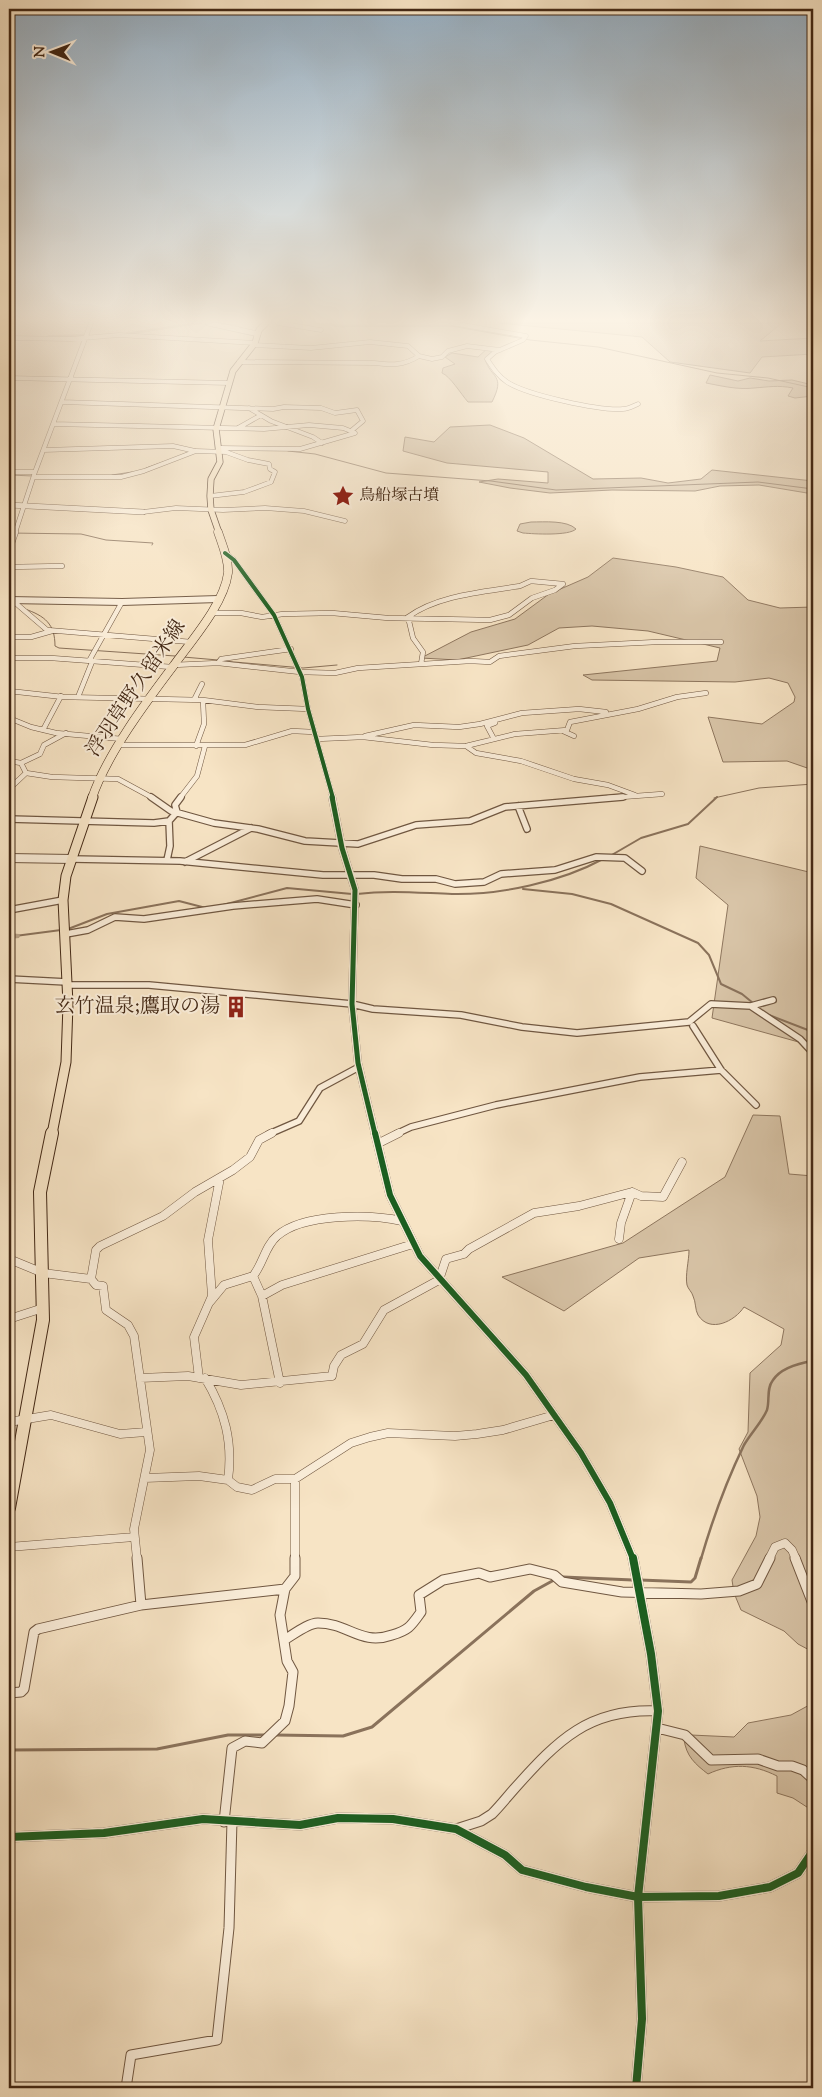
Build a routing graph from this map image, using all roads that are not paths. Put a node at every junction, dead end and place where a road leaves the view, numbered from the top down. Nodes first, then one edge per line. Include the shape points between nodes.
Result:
1 (54, 421) edge
2 (218, 421) edge
3 (251, 421) edge
4 (275, 421) edge
5 (363, 421) edge
6 (53, 424) junction
7 (216, 428) junction
8 (238, 428) junction
9 (292, 428) junction
10 (351, 431) junction
11 (322, 443) junction
12 (218, 449) junction
13 (44, 450) junction
14 (196, 452) junction
15 (9, 472) edge
16 (35, 475) junction
17 (210, 496) junction
18 (9, 505) edge
19 (26, 506) junction
20 (211, 510) junction
21 (142, 512) joint
22 (345, 522) dead end
23 (9, 552) edge
24 (225, 553) junction
25 (62, 566) dead end
26 (9, 567) edge
27 (218, 599) junction
28 (10, 600) edge
29 (122, 602) junction
30 (211, 613) junction
31 (274, 615) junction
32 (408, 617) junction
33 (54, 631) junction
34 (101, 636) junction
35 (9, 637) edge
36 (191, 642) junction
37 (721, 642) dead end
38 (291, 649) junction
39 (9, 658) edge
40 (90, 661) junction
41 (220, 661) junction
42 (421, 664) junction
43 (173, 666) junction
44 (299, 669) junction
45 (202, 684) dead end
46 (9, 691) edge
47 (706, 693) dead end
48 (61, 696) junction
49 (78, 697) junction
50 (150, 699) junction
51 (194, 700) junction
52 (203, 700) junction
53 (308, 709) junction
54 (613, 712) junction
55 (9, 718) edge
56 (496, 719) junction
57 (43, 730) junction
58 (563, 731) junction
59 (314, 732) junction
60 (66, 733) junction
61 (574, 736) dead end
62 (364, 737) junction
63 (317, 739) junction
64 (494, 739) junction
65 (120, 742) junction
66 (196, 746) junction
67 (205, 746) junction
68 (466, 746) junction
69 (9, 761) edge
70 (21, 763) junction
71 (26, 773) junction
72 (100, 778) junction
73 (9, 789) edge
74 (662, 794) dead end
75 (635, 795) junction
76 (518, 806) junction
77 (177, 812) junction
78 (9, 819) edge
79 (84, 820) junction
80 (169, 821) junction
81 (251, 828) junction
82 (527, 829) dead end
83 (341, 843) junction
84 (9, 858) edge
85 (72, 859) junction
86 (166, 860) junction
87 (185, 862) junction
88 (642, 871) dead end
89 (351, 876) junction
90 (63, 900) junction
91 (356, 905) junction
92 (9, 910) edge
93 (66, 931) junction
94 (9, 979) edge
95 (67, 984) junction
96 (774, 1000) dead end
97 (352, 1004) junction
98 (752, 1006) junction
99 (693, 1026) dead end
100 (813, 1053) edge
101 (358, 1067) junction
102 (722, 1070) junction
103 (756, 1105) dead end
104 (379, 1143) junction
105 (682, 1162) dead end
106 (220, 1178) junction
107 (632, 1192) junction
108 (402, 1220) junction
109 (619, 1239) dead end
110 (413, 1244) junction
111 (9, 1259) edge
112 (43, 1273) junction
113 (253, 1276) junction
114 (91, 1279) junction
115 (439, 1280) junction
116 (262, 1296) junction
117 (210, 1302) junction
118 (44, 1308) junction
119 (9, 1319) edge
120 (140, 1378) junction
121 (202, 1378) junction
122 (280, 1383) junction
123 (554, 1415) junction
124 (25, 1419) junction
125 (9, 1422) edge
126 (146, 1432) junction
127 (145, 1478) junction
128 (295, 1479) junction
129 (228, 1480) junction
130 (9, 1508) edge
131 (134, 1537) junction
132 (9, 1547) edge
133 (285, 1589) junction
134 (640, 1593) junction
135 (813, 1604) edge
136 (141, 1605) junction
137 (284, 1640) junction
138 (9, 1693) edge
139 (658, 1711) junction
140 (657, 1728) junction
141 (813, 1779) edge
142 (228, 1822) junction
143 (456, 1829) junction
144 (9, 1837) edge
145 (813, 1851) edge
146 (638, 1897) junction
147 (126, 2088) edge
148 (636, 2088) edge

1 - 6 street
2 - 7 main road, 浮羽草野久留米線
3 - 8 street
4 - 9 street
5 - 10 street
6 - 7 street via 161,424
6 - 13 street
7 - 8 street
7 - 12 main road, 浮羽草野久留米線
8 - 9 street
9 - 10 street via 316,425
9 - 11 street
10 - 11 street via 355,433
11 - 12 street via 300,449
12 - 14 street
12 - 17 main road, 浮羽草野久留米線 via 220,462 211,479
12 - 17 street via 269,464 275,472 271,482 244,492
13 - 14 street via 173,446
13 - 16 street
14 - 16 street via 121,477
15 - 16 street
16 - 19 street
17 - 20 main road, 浮羽草野久留米線
18 - 19 street
19 - 21 street
19 - 23 street
20 - 21 street via 176,508
20 - 22 street via 265,508 304,511
20 - 24 main road, 浮羽草野久留米線
24 - 27 main road, 浮羽草野久留米線 via 228,572
24 - 31 street via 234,560
25 - 26 street
27 - 29 street
27 - 30 main road, 浮羽草野久留米線
28 - 29 street
28 - 33 street via 25,609 41,628
29 - 34 street
30 - 31 street
30 - 36 main road, 浮羽草野久留米線
31 - 32 street via 324,613
31 - 38 street
32 - 32 street via 502,618 532,598 556,590 563,584 531,581 444,602 418,610
32 - 42 street via 413,638 423,652
33 - 34 street via 90,632
33 - 35 street via 30,637
34 - 36 street
34 - 40 street
36 - 43 main road, 浮羽草野久留米線
37 - 42 street via 568,647 499,656 490,662
38 - 41 street
38 - 44 street
39 - 40 street
40 - 43 street
40 - 49 street
41 - 43 street
41 - 44 street
42 - 44 street via 358,668 335,673
43 - 50 main road, 浮羽草野久留米線
44 - 53 street
45 - 51 street
46 - 48 street
47 - 54 street via 677,696
48 - 49 street
48 - 57 street
49 - 50 street
50 - 51 street
50 - 65 main road, 浮羽草野久留米線
51 - 52 street
52 - 53 street
52 - 66 street via 204,724
53 - 59 street
54 - 56 street via 579,709 522,713
54 - 58 street via 570,722 567,730
55 - 57 street
56 - 62 street via 459,727 414,725
56 - 64 street via 487,726
57 - 60 street
58 - 61 street
58 - 64 street via 515,734
59 - 63 street
59 - 67 street via 292,732 245,745
60 - 65 street via 84,739
60 - 70 street via 44,745 40,754
62 - 63 street
62 - 68 street
63 - 83 street
64 - 68 street
65 - 66 street
65 - 72 main road, 浮羽草野久留米線
66 - 67 street
67 - 77 street via 197,776 175,805
68 - 75 street via 476,753 521,761
69 - 70 street
70 - 71 street
71 - 72 street
71 - 73 street
72 - 77 street via 123,780
72 - 79 main road, 浮羽草野久留米線
74 - 75 street
75 - 76 street
76 - 82 street
76 - 83 street via 495,810 470,821 416,825 368,843
77 - 80 street
77 - 81 street via 220,825
78 - 79 street
79 - 80 street
79 - 85 main road, 浮羽草野久留米線
80 - 86 street via 170,846
81 - 83 street via 305,841
81 - 87 street
83 - 89 street
84 - 85 street
85 - 86 street
85 - 90 main road, 浮羽草野久留米線
86 - 87 street
87 - 89 street
88 - 89 street via 625,858 596,857 555,870 501,874 484,882 455,884 436,879
89 - 91 street
90 - 92 street
90 - 93 main road, 浮羽草野久留米線
91 - 93 street via 317,899 233,906 144,919 115,917 82,932
91 - 97 street
93 - 95 main road, 浮羽草野久留米線
94 - 95 street
95 - 97 street via 149,985
95 - 112 main road, 浮羽草野久留米線 via 66,1062 40,1192
96 - 98 street via 762,1006
97 - 98 street via 373,1009 461,1015 522,1027 577,1032 690,1022 712,1004
97 - 101 street
98 - 100 street via 800,1038
99 - 102 street
101 - 104 street
101 - 106 street via 320,1088 299,1121 265,1136 250,1157
102 - 103 street
102 - 104 street via 640,1077 496,1105 412,1127
104 - 108 street via 390,1196
105 - 107 street via 663,1197 641,1196
106 - 114 street via 163,1216 100,1246 96,1250
106 - 117 street via 208,1240 213,1288
107 - 109 street via 620,1223
107 - 115 street via 534,1213 464,1254 446,1259
108 - 110 street
108 - 113 street via 388,1216 300,1224 277,1235
110 - 115 street
110 - 116 street via 282,1285
111 - 112 street
112 - 114 street
112 - 118 main road, 浮羽草野久留米線
113 - 116 street
113 - 117 street via 228,1283
114 - 120 street via 96,1286 103,1286 106,1310 128,1325 134,1336
115 - 122 street via 384,1310 363,1344 341,1355 332,1376
115 - 123 street via 526,1375
116 - 122 street
117 - 121 street via 194,1337
118 - 119 street
118 - 124 main road, 浮羽草野久留米線
120 - 121 street via 174,1375
120 - 126 street
121 - 122 street via 241,1386
121 - 129 street via 213,1390 228,1426 231,1441
123 - 128 street via 477,1434 388,1433 370,1437 351,1443
123 - 134 street via 610,1503 633,1558
124 - 125 street
124 - 126 street via 52,1415 115,1434
124 - 130 main road, 浮羽草野久留米線
126 - 127 street via 150,1450
127 - 129 street via 199,1476
127 - 131 street
128 - 129 street via 275,1479 252,1490 237,1487
128 - 133 street via 295,1576
131 - 132 street
131 - 136 street
133 - 136 street
133 - 137 street via 280,1615
134 - 135 street via 701,1594 747,1590 761,1580 775,1546 785,1543 795,1557
134 - 137 street via 562,1582 554,1574 530,1569 490,1576 479,1573 443,1580 419,1595 421,1612 417,1618 408,1630 388,1638 373,1640 318,1623
134 - 139 street
136 - 138 street via 36,1630 24,1689
137 - 142 street via 293,1672 285,1720 262,1743 245,1741 232,1748 224,1806
139 - 140 street
139 - 143 street via 610,1713 582,1726 556,1745 488,1818
140 - 141 street via 685,1735 711,1760 758,1759 797,1768
140 - 146 street
142 - 143 street via 300,1825 338,1818 393,1819
142 - 144 street via 203,1818 104,1833
142 - 147 street via 229,1928 217,2040 131,2055
143 - 146 street via 505,1855 522,1870
145 - 146 street via 798,1873 770,1887 719,1896
146 - 148 street via 642,2019

